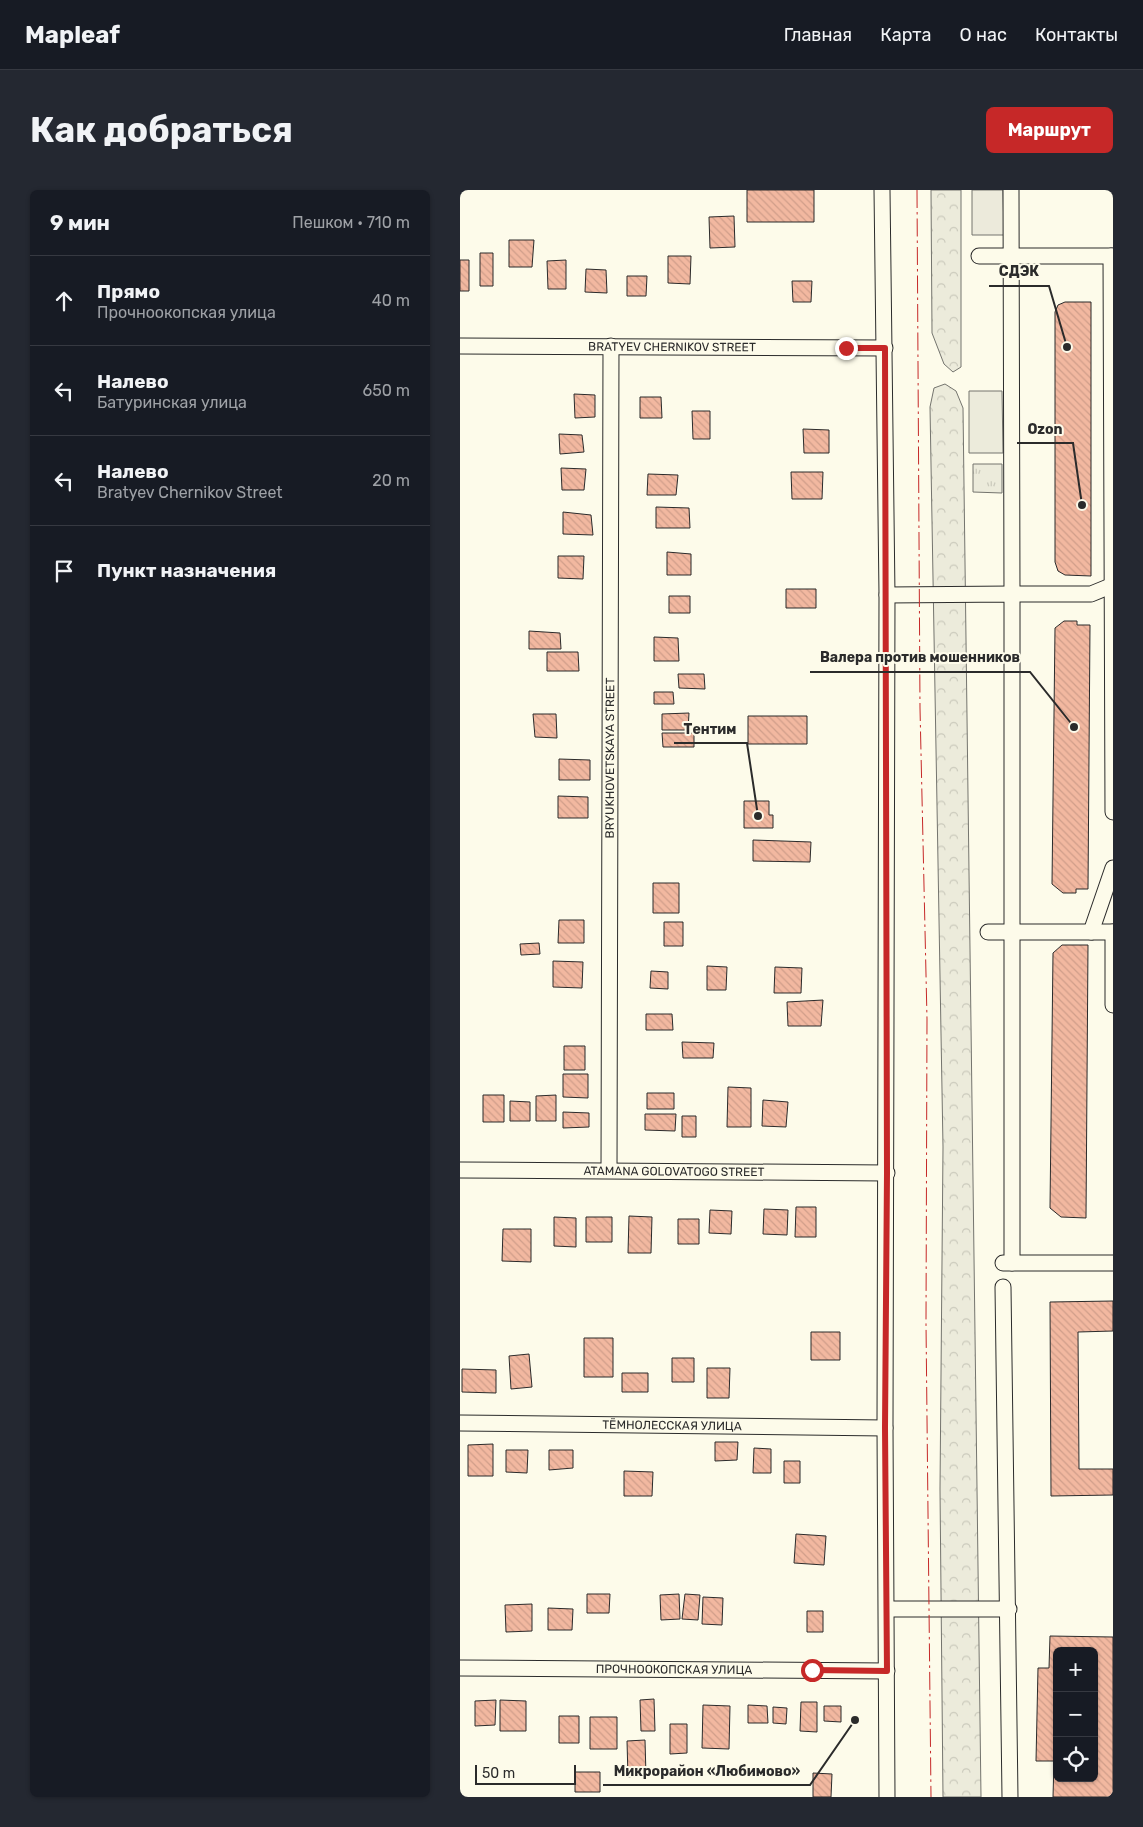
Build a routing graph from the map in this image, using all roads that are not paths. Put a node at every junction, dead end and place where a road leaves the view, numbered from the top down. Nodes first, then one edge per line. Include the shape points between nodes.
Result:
1 (882, 190) edge
2 (1011, 190) edge
3 (1012, 253) junction
4 (979, 256) dead end
5 (1112, 256) edge
6 (460, 346) edge
7 (611, 346) junction
8 (885, 348) junction
9 (1113, 585) edge
10 (1012, 594) junction
11 (887, 595) junction
12 (1113, 812) edge
13 (1113, 868) edge
14 (988, 932) dead end
15 (1012, 932) junction
16 (1091, 932) junction
17 (1113, 932) edge
18 (1113, 1005) edge
19 (460, 1170) edge
20 (610, 1170) junction
21 (887, 1173) junction
22 (1113, 1263) edge
23 (1003, 1287) dead end
24 (460, 1423) edge
25 (885, 1428) junction
26 (1009, 1609) junction
27 (887, 1610) junction
28 (460, 1668) edge
29 (887, 1671) junction
30 (887, 1797) edge
31 (1010, 1797) edge

1 - 8 street
2 - 3 street
3 - 4 street
3 - 5 street
3 - 10 street
5 - 9 street
6 - 7 street, BRATYEV CHERNIKOV STREET
7 - 8 street, BRATYEV CHERNIKOV STREET
7 - 20 street, BRYUKHOVETSKAYA STREET
8 - 11 street
9 - 10 street via 1091,594
9 - 12 street
10 - 11 street
10 - 15 street
11 - 21 street
13 - 16 street
14 - 15 street
15 - 16 street
15 - 22 street via 1008,1263
16 - 17 street
17 - 18 street
19 - 20 street, ATAMANA GOLOVATOGO STREET
20 - 21 street, ATAMANA GOLOVATOGO STREET
21 - 25 street
23 - 26 street
24 - 25 street, ТЁМНОЛЕССКАЯ УЛИЦА
25 - 27 street
26 - 27 street
26 - 31 street
27 - 29 street
28 - 29 street, ПРОЧНООКОПСКАЯ УЛИЦА
29 - 30 street

